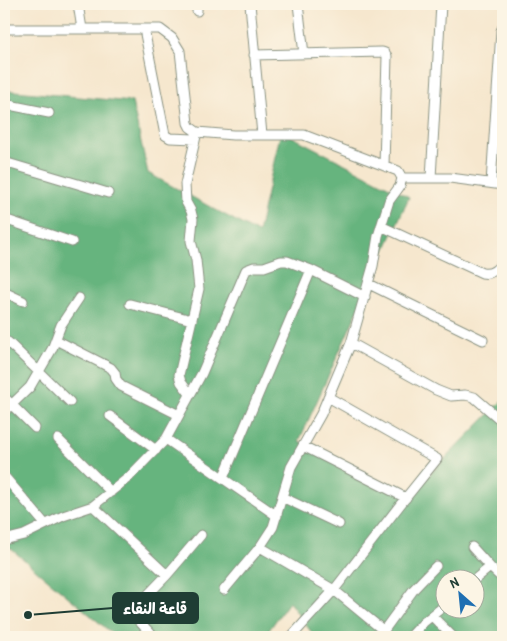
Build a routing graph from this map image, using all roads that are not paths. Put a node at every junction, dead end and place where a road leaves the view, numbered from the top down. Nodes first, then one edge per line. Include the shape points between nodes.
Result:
1 (78, 4) edge
2 (250, 4) edge
3 (298, 4) edge
4 (441, 4) edge
5 (503, 27) edge
6 (4, 29) edge
7 (82, 29) junction
8 (144, 30) junction
9 (304, 54) junction
10 (254, 55) junction
11 (4, 104) edge
12 (49, 113) dead end
13 (196, 135) junction
14 (262, 135) junction
15 (4, 162) edge
16 (384, 166) junction
17 (402, 178) junction
18 (431, 178) junction
19 (491, 183) junction
20 (503, 185) edge
21 (108, 193) dead end
22 (4, 219) edge
23 (382, 226) junction
24 (72, 242) dead end
25 (503, 262) edge
26 (311, 270) junction
27 (368, 284) junction
28 (4, 292) edge
29 (365, 297) junction
30 (80, 298) dead end
31 (24, 301) dead end
32 (130, 304) dead end
33 (192, 320) junction
34 (56, 340) junction
35 (483, 340) dead end
36 (8, 342) dead end
37 (351, 343) junction
38 (39, 372) junction
39 (190, 394) junction
40 (4, 397) edge
41 (328, 397) junction
42 (70, 402) dead end
43 (12, 405) junction
44 (4, 412) edge
45 (179, 415) junction
46 (110, 416) dead end
47 (503, 422) edge
48 (35, 428) dead end
49 (58, 439) dead end
50 (166, 439) junction
51 (303, 446) junction
52 (156, 450) junction
53 (4, 476) edge
54 (223, 478) junction
55 (111, 492) junction
56 (282, 498) junction
57 (406, 498) junction
58 (93, 506) junction
59 (277, 516) junction
60 (45, 524) junction
61 (339, 524) dead end
62 (201, 535) dead end
63 (4, 540) edge
64 (260, 547) junction
65 (472, 547) dead end
66 (436, 566) dead end
67 (490, 567) junction
68 (484, 572) edge
69 (167, 574) junction
70 (503, 579) edge
71 (224, 590) dead end
72 (334, 590) junction
73 (432, 616) joint
74 (382, 634) edge
75 (154, 637) edge
76 (291, 637) edge
77 (410, 637) edge
78 (453, 637) edge

1 - 7 street
2 - 10 street
3 - 9 street
4 - 18 street
5 - 19 street
6 - 7 street
7 - 8 street
8 - 13 street via 160,29 172,38 180,51 188,122
8 - 13 street via 165,135 170,138
9 - 10 street
9 - 16 street via 386,53
10 - 14 street
11 - 12 street
13 - 14 street
13 - 33 street via 185,184 186,202 193,219 191,240 199,289
14 - 16 street via 304,135
15 - 21 street
16 - 17 street via 398,171
17 - 18 street
17 - 23 street via 389,201
18 - 19 street
19 - 20 street
22 - 24 street
23 - 25 street via 482,273 496,271
23 - 27 street
26 - 29 street
26 - 39 street via 281,261 246,270
26 - 54 street
27 - 29 street
27 - 35 street
28 - 31 street
29 - 37 street
30 - 34 street via 61,325
32 - 33 street
33 - 39 street via 179,375
34 - 38 street
34 - 45 street via 111,368 122,386
36 - 38 street
37 - 41 street
37 - 47 street via 436,390 451,396 474,397
38 - 42 street
38 - 43 street via 30,387
39 - 45 street
40 - 43 street
41 - 51 street
41 - 57 street via 437,459
43 - 44 street
43 - 48 street
45 - 50 street
46 - 52 street
49 - 55 street
50 - 52 street
50 - 54 street
51 - 56 street via 291,467
51 - 57 street
52 - 55 street
53 - 60 street
54 - 59 street
55 - 58 street
56 - 59 street
56 - 61 street
57 - 72 street
58 - 60 street
58 - 69 street
59 - 64 street
60 - 63 street via 24,535
62 - 69 street
64 - 71 street
64 - 72 street
65 - 67 street
66 - 74 street via 414,589
67 - 68 street
67 - 70 street
69 - 75 street via 134,613
72 - 74 street
72 - 76 street
73 - 77 street
73 - 78 street

